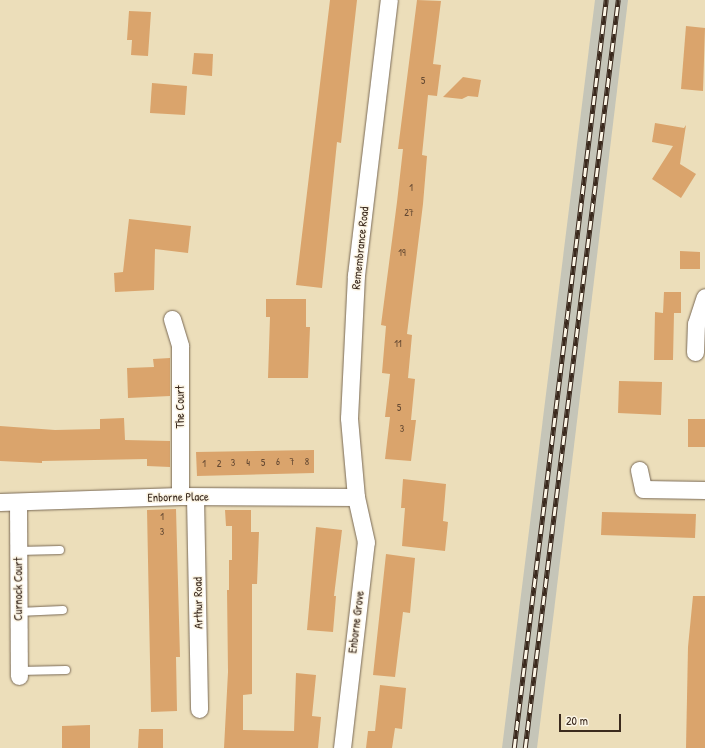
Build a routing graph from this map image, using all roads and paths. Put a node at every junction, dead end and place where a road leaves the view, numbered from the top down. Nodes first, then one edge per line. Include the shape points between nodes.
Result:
1 (389, 0) edge
2 (705, 297) edge
3 (172, 319) dead end
4 (695, 352) dead end
5 (639, 470) dead end
6 (705, 490) edge
7 (187, 496) junction
8 (356, 497) junction
9 (0, 502) edge
10 (18, 502) junction
11 (60, 550) dead end
12 (18, 551) junction
13 (63, 610) dead end
14 (18, 612) junction
15 (66, 670) dead end
16 (19, 673) joint
17 (199, 709) dead end
18 (342, 748) edge

1 - 8 street, Remembrance Road via 356,275 349,418
2 - 4 street via 696,324
3 - 7 street, The Court via 180,346
5 - 6 street via 643,489
7 - 8 street, Enborne Place
7 - 10 street, Enborne Place
7 - 17 street, Arthur Road
8 - 18 street, Enborne Grove via 366,542
9 - 10 street, Enborne Place
10 - 12 street, Curnock Court
11 - 12 lane
12 - 14 street, Curnock Court
13 - 14 lane
14 - 16 street, Curnock Court
15 - 16 lane

